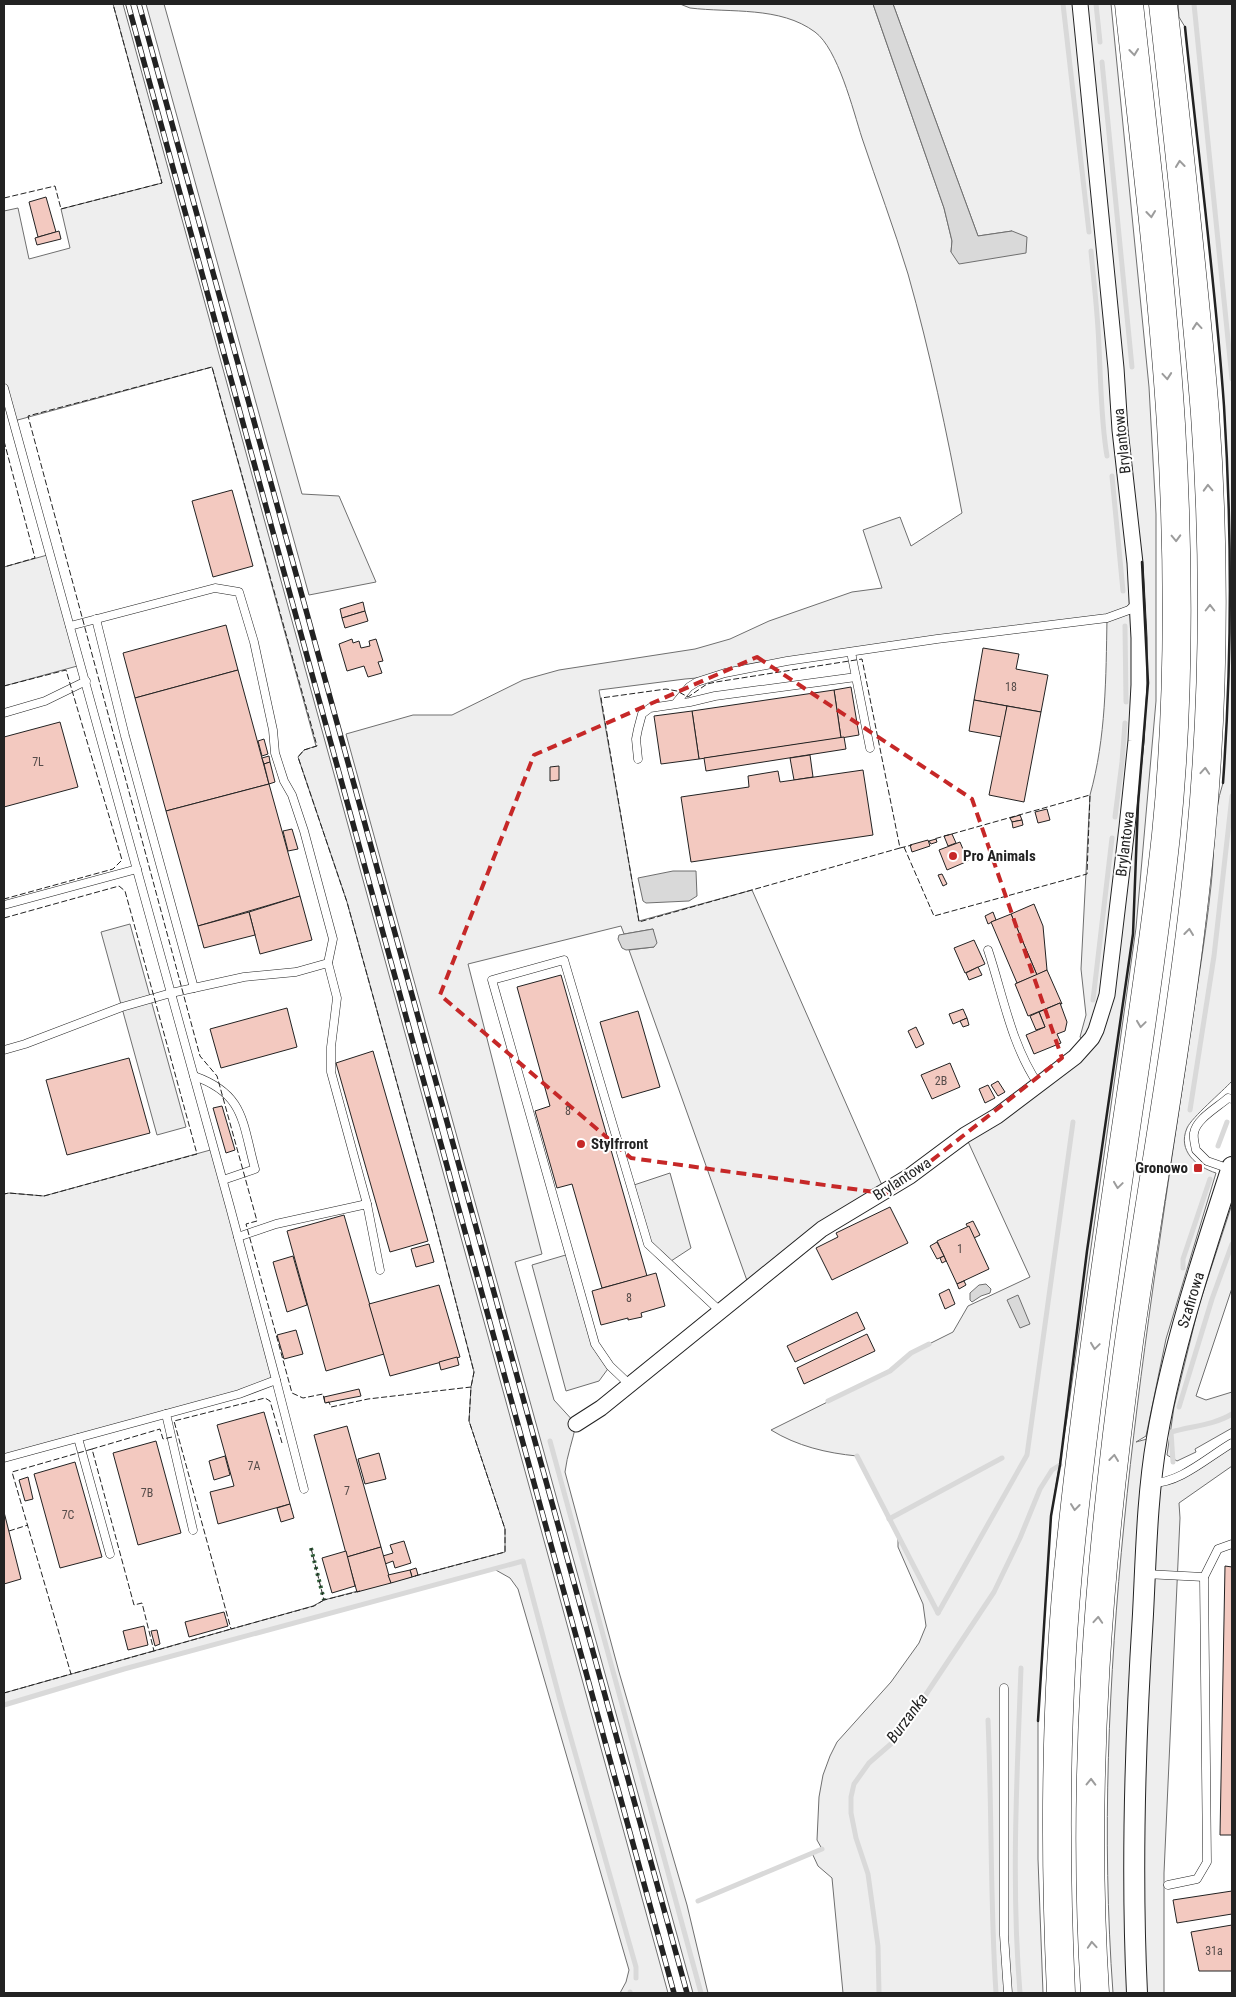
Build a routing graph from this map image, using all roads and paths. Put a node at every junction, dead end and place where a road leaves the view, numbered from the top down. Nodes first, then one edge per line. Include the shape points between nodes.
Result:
1 (1080, 4) edge
2 (1129, 4) edge
3 (1163, 4) edge
4 (4, 388) edge
5 (1137, 603) junction
6 (96, 619) junction
7 (70, 626) junction
8 (852, 652) junction
9 (856, 677) junction
10 (86, 681) junction
11 (675, 704) junction
12 (4, 713) edge
13 (870, 748) dead end
14 (638, 759) dead end
15 (137, 869) junction
16 (4, 905) edge
17 (988, 950) dead end
18 (328, 963) junction
19 (194, 988) junction
20 (171, 993) junction
21 (4, 1050) edge
22 (194, 1076) junction
23 (1038, 1084) junction
24 (1232, 1099) edge
25 (1232, 1168) edge
26 (223, 1180) junction
27 (367, 1204) junction
28 (238, 1237) junction
29 (380, 1270) dead end
30 (721, 1312) junction
31 (276, 1380) junction
32 (630, 1385) junction
33 (166, 1414) junction
34 (576, 1424) dead end
35 (78, 1438) junction
36 (1232, 1443) edge
37 (4, 1458) edge
38 (1151, 1483) junction
39 (304, 1489) dead end
40 (193, 1530) dead end
41 (1232, 1544) edge
42 (110, 1554) dead end
43 (1145, 1574) junction
44 (1204, 1577) junction
45 (1004, 1688) dead end
46 (1168, 1885) dead end
47 (1008, 1993) edge
48 (1061, 1993) edge
49 (1095, 1993) edge
50 (1137, 1993) edge

1 - 5 street, Brylantowa
2 -> 48 highway via 1171,421 1177,555 1176,691 1166,833 1086,1410 1066,1596 1057,1775 1056,1888
49 -> 3 highway via 1091,1932 1091,1771 1093,1697 1105,1544 1129,1343 1201,834 1210,694 1211,554 1205,417
4 - 7 lane
5 - 8 lane via 1129,610 1107,618
5 - 23 street, Brylantowa via 1139,685 1136,741 1105,1007 1086,1045
6 - 7 lane
6 - 18 lane via 215,588 240,592 254,642 275,752 304,831 332,939
6 - 19 lane
7 - 10 lane
8 - 9 lane
8 - 11 lane via 709,677 689,687
9 - 11 lane
9 - 13 lane
10 - 12 lane via 45,701
10 - 15 lane
11 - 14 lane via 650,708 642,714 636,739
15 - 16 lane
15 - 20 lane
17 - 23 lane via 1014,1037
18 - 19 lane via 296,972
18 - 27 lane via 337,998 331,1072
19 - 20 lane
20 - 21 lane via 122,1007
20 - 22 lane
22 - 26 lane
22 - 26 lane via 220,1087 234,1101 253,1160 255,1169
23 - 30 street, Brylantowa via 910,1176 822,1230
24 - 25 lane via 1228,1098 1210,1113 1194,1132 1196,1150 1207,1161
25 - 38 street, Szafirowa via 1224,1204 1177,1344
26 - 28 lane
27 - 28 lane via 276,1224
27 - 29 lane
28 - 31 lane
30 - 32 street, Brylantowa
30 - 32 lane via 648,1244 564,960 492,980 595,1344 610,1366
31 - 33 lane
31 - 39 lane
32 - 34 street, Brylantowa
33 - 35 lane
33 - 40 lane
35 - 37 lane
35 - 42 lane
36 - 38 lane via 1181,1475 1166,1482
38 - 43 street, Szafirowa
41 - 44 lane via 1218,1550
43 - 44 lane
43 - 50 street, Szafirowa via 1133,1897
44 - 46 lane via 1207,1862 1197,1879
45 - 47 lane via 1004,1935

